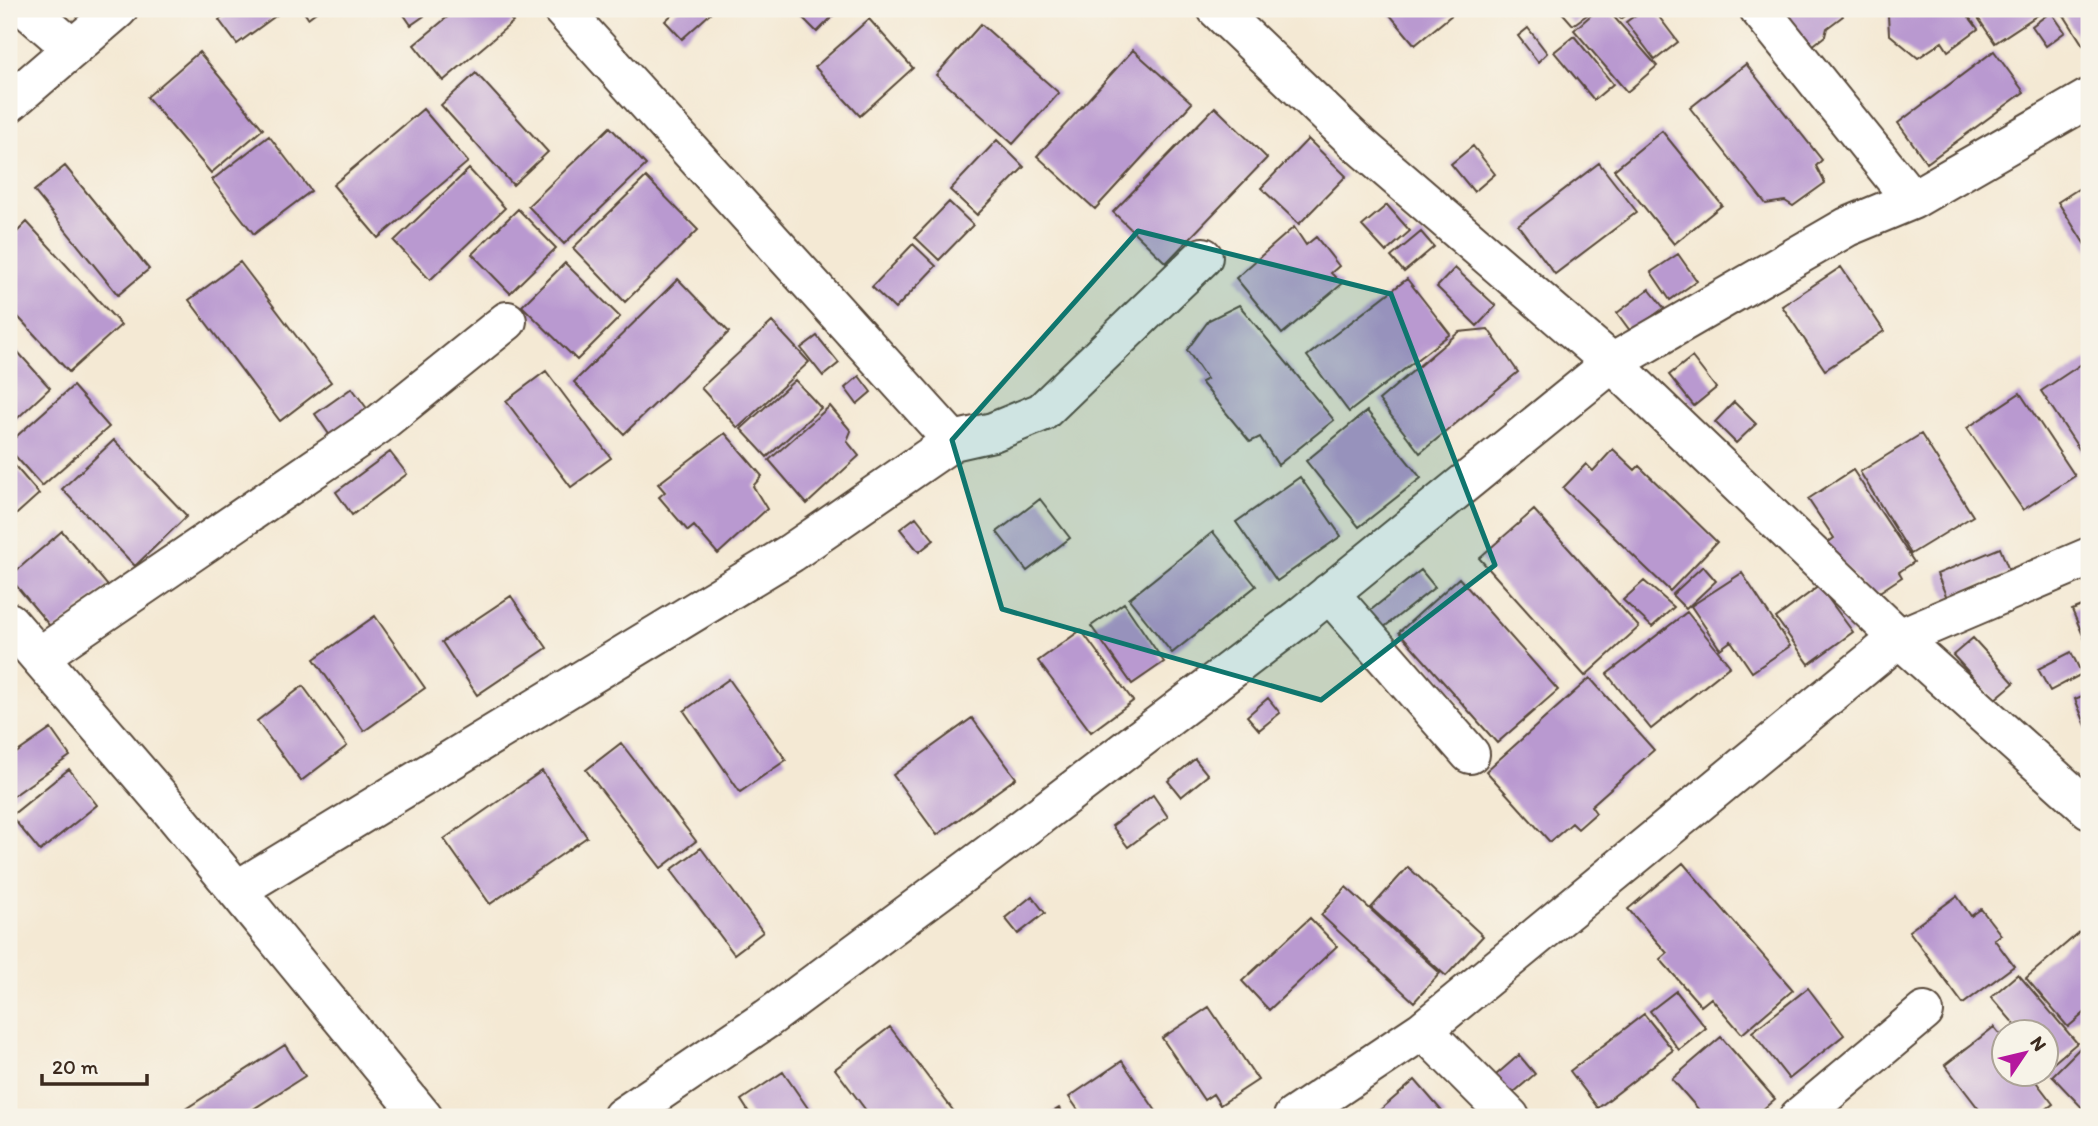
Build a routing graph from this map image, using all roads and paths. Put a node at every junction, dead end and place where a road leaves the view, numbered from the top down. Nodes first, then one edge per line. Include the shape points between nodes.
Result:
1 (27, 9) edge
2 (118, 9) edge
3 (562, 9) edge
4 (1217, 9) edge
5 (1759, 9) edge
6 (71, 47) junction
7 (2089, 98) edge
8 (9, 103) edge
9 (1912, 201) junction
10 (1203, 257) dead end
11 (507, 321) dead end
12 (1612, 363) junction
13 (953, 441) junction
14 (2089, 558) edge
15 (1329, 593) junction
16 (9, 622) edge
17 (1899, 638) junction
18 (40, 656) junction
19 (1470, 754) dead end
20 (2089, 809) edge
21 (237, 890) junction
22 (1924, 1012) dead end
23 (1423, 1030) junction
24 (423, 1117) edge
25 (622, 1117) edge
26 (1293, 1117) edge
27 (1510, 1117) edge
28 (1799, 1117) edge

1 - 6 street
2 - 6 street
3 - 13 street
4 - 12 street via 1355,141
5 - 9 street
6 - 8 street
7 - 9 street
9 - 12 street via 1847,227
10 - 13 street via 1042,412 993,432
11 - 18 street via 378,425
12 - 15 street
12 - 17 street
13 - 21 street via 791,552
14 - 17 street
15 - 19 street
15 - 25 street via 967,871 768,1018
16 - 18 street
17 - 20 street
17 - 23 street
18 - 21 street
21 - 24 street
22 - 28 street
23 - 26 street
23 - 27 street

